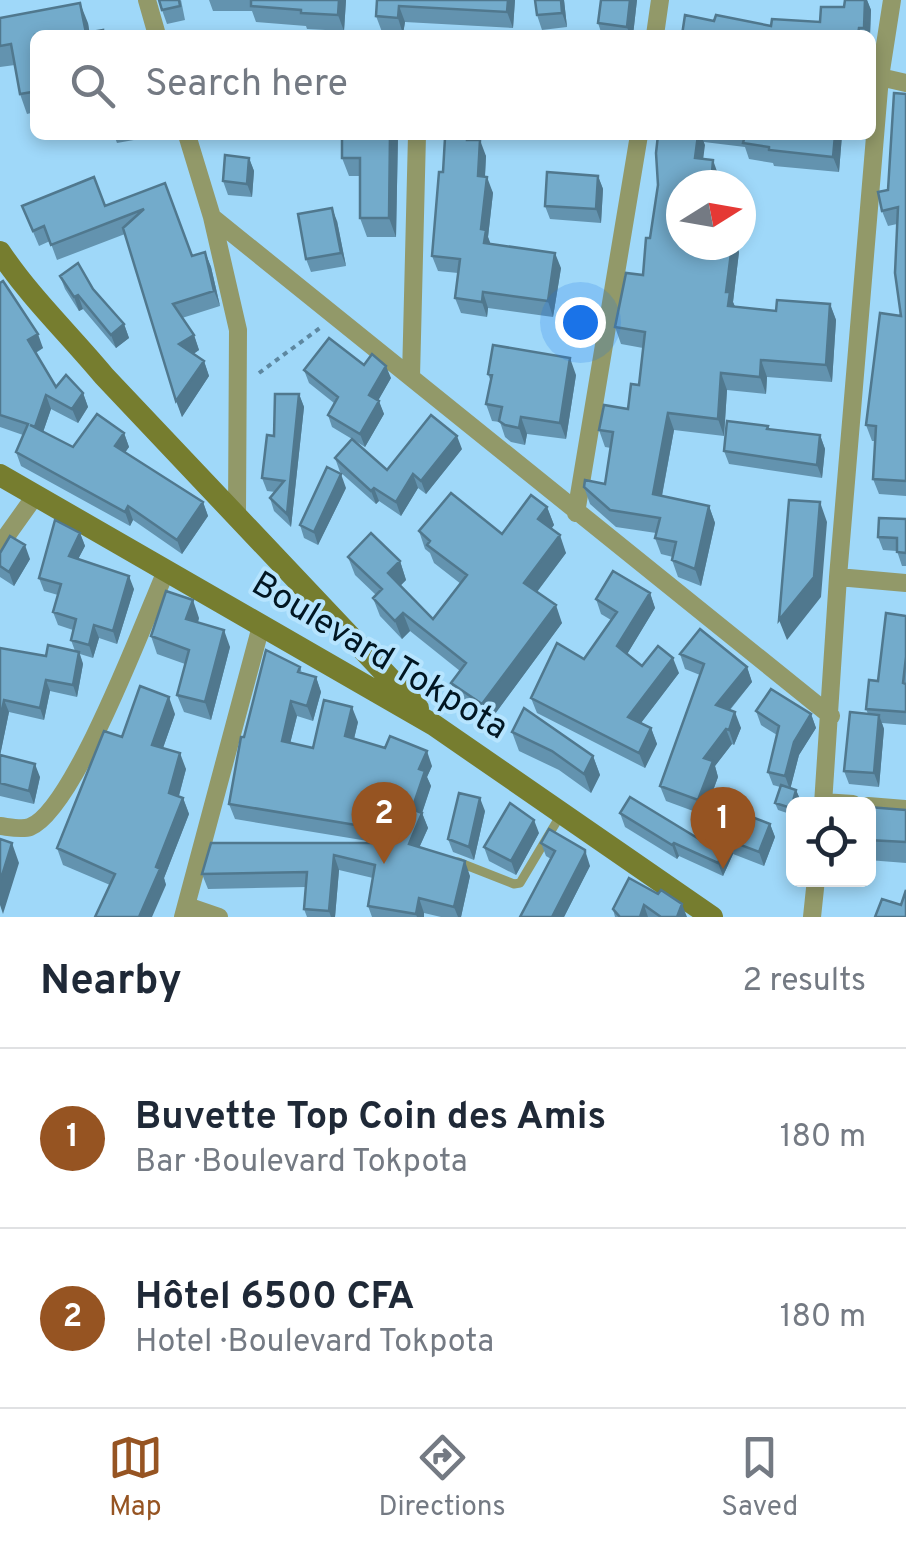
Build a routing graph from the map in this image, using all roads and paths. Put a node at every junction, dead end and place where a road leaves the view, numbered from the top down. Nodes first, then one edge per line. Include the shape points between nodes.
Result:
1 (146, 0) edge
2 (660, 0) edge
3 (892, 0) edge
4 (155, 30) edge
5 (656, 30) edge
6 (880, 77) junction
7 (906, 83) edge
8 (876, 125) edge
9 (189, 140) edge
10 (417, 140) edge
11 (638, 140) edge
12 (875, 140) edge
13 (212, 217) junction
14 (0, 252) edge
15 (336, 316) junction
16 (411, 377) junction
17 (237, 388) junction
18 (0, 474) edge
19 (35, 496) junction
20 (576, 513) junction
21 (237, 515) junction
22 (0, 545) edge
23 (166, 571) junction
24 (838, 577) junction
25 (906, 583) edge
26 (261, 626) junction
27 (831, 716) junction
28 (434, 725) junction
29 (824, 797) edge
30 (876, 807) edge
31 (906, 809) edge
32 (562, 814) junction
33 (0, 826) edge
34 (444, 858) edge
35 (815, 887) edge
36 (185, 911) edge
37 (219, 917) edge
38 (712, 917) edge
39 (812, 917) edge

1 - 4 street
2 - 5 street
3 - 6 street
6 - 7 street
6 - 8 street
9 - 13 street
10 - 16 street
11 - 20 street
12 - 24 street
13 - 15 street
13 - 17 street via 238,330
14 - 21 street via 104,376
15 - 16 street
15 - 17 path
16 - 20 street
17 - 21 street
18 - 19 street, Boulevard Tokpota
19 - 22 street
19 - 23 street, Boulevard Tokpota
20 - 27 street
21 - 28 street
23 - 26 street, Boulevard Tokpota
23 - 33 street via 96,736 48,814 29,828
24 - 25 street
24 - 27 street
26 - 28 street, Boulevard Tokpota
26 - 36 street
27 - 29 street
28 - 32 street, Boulevard Tokpota
30 - 31 street
32 - 34 lane via 520,883
32 - 38 street, Boulevard Tokpota
35 - 39 street
36 - 37 street

